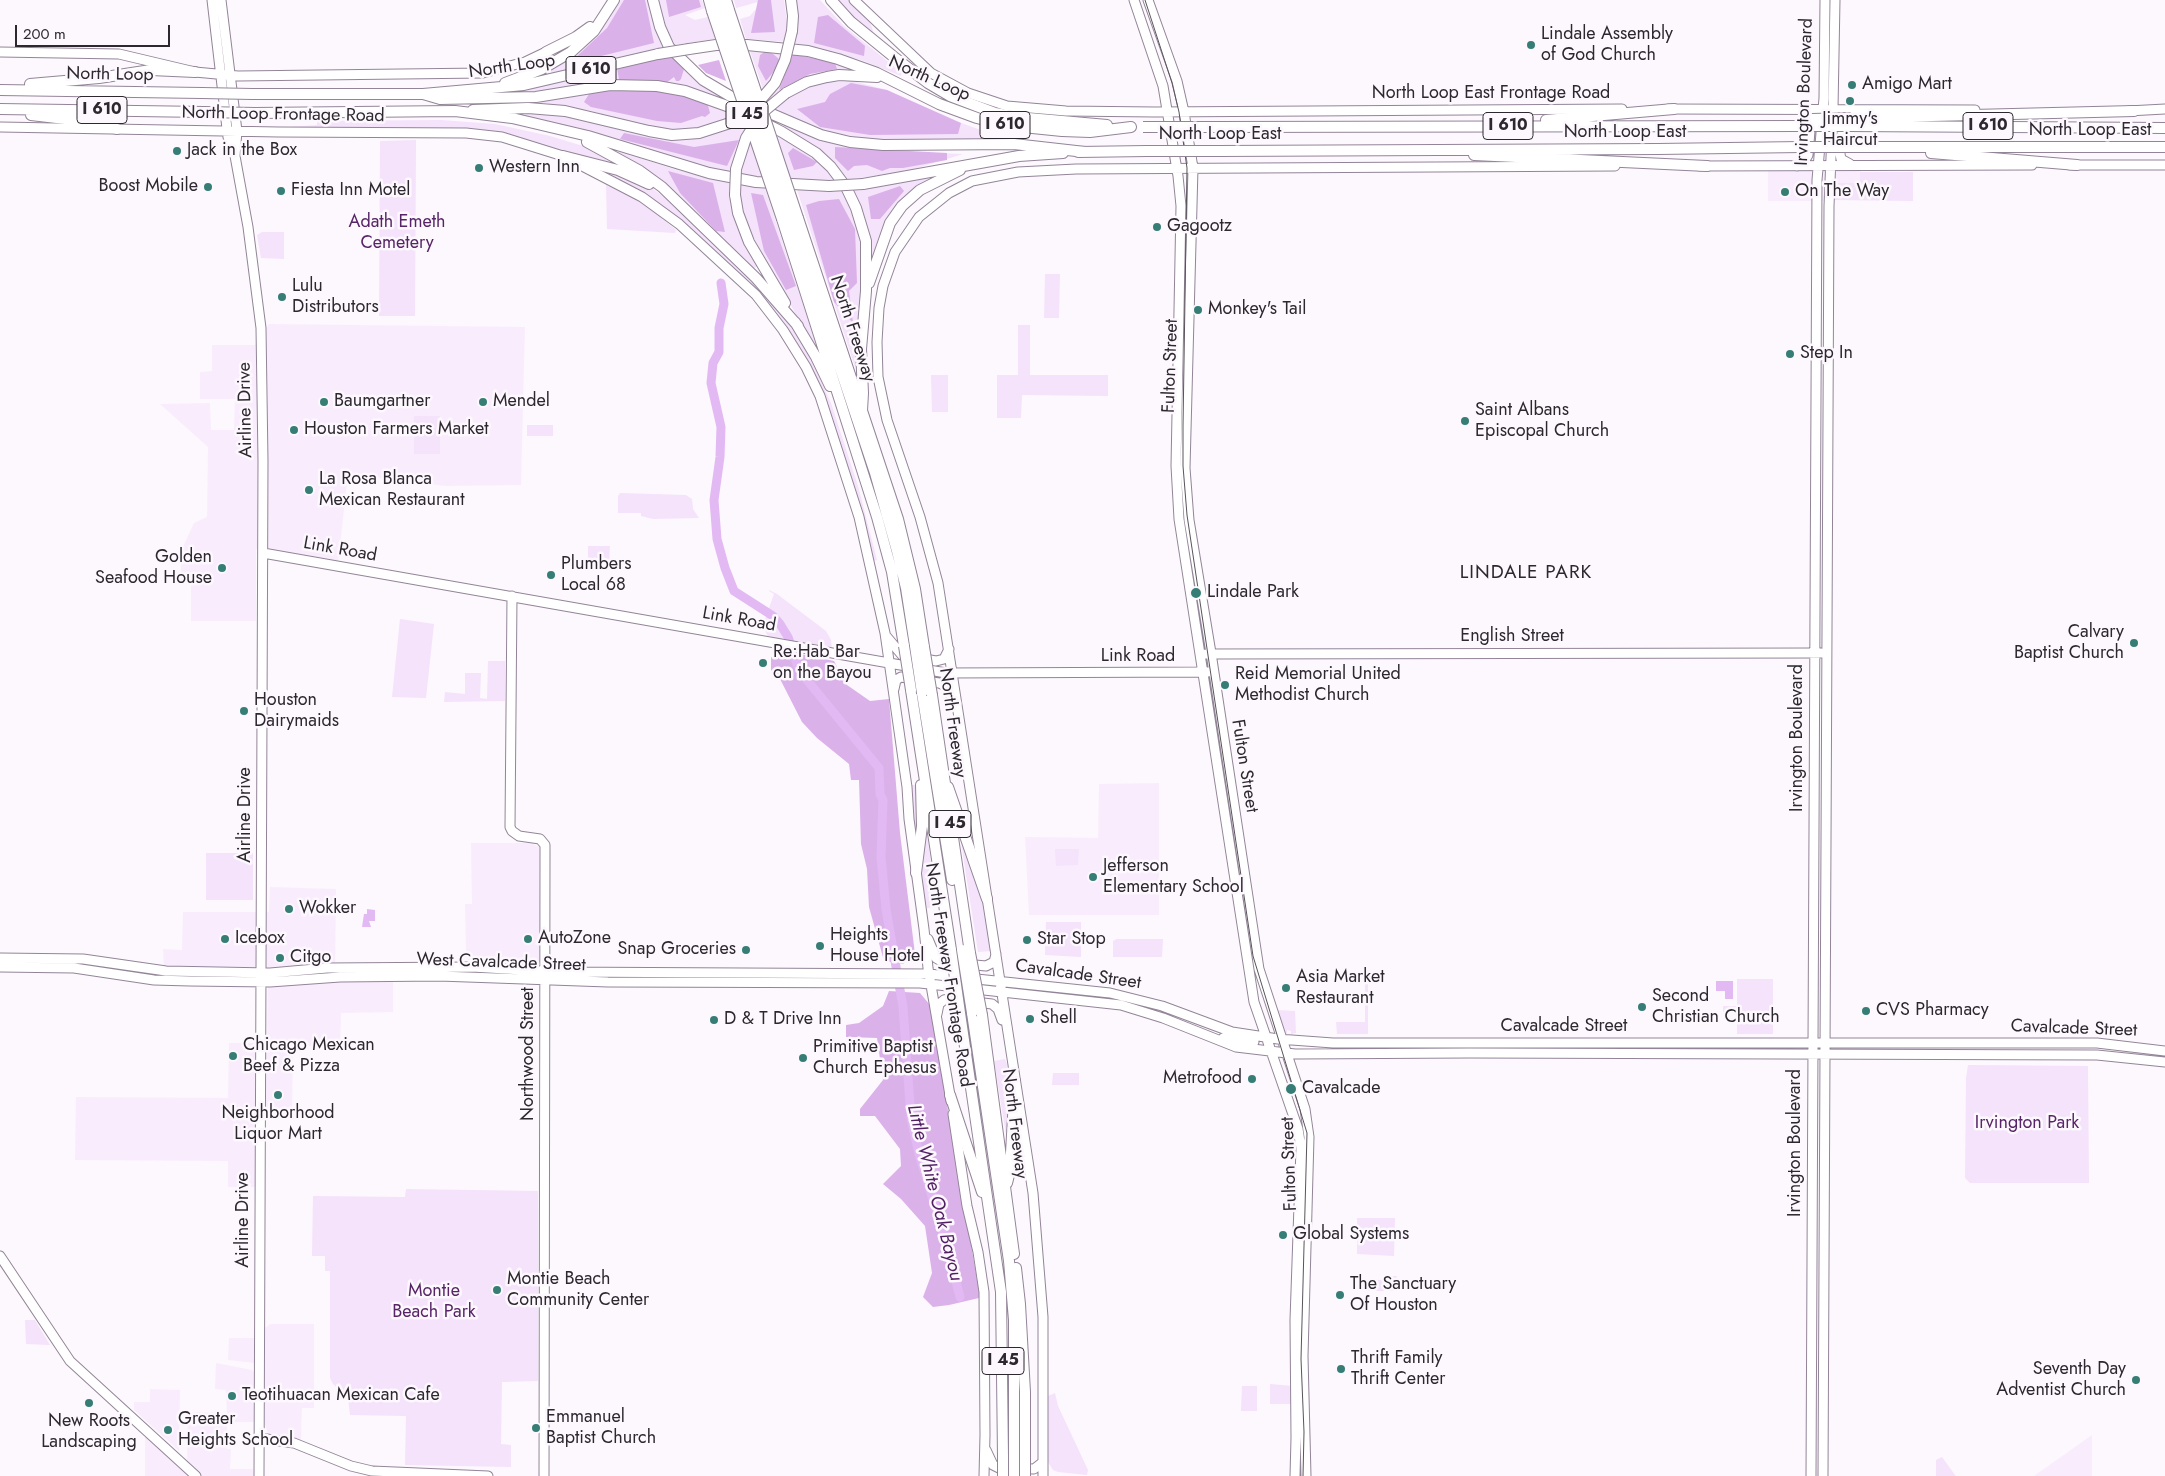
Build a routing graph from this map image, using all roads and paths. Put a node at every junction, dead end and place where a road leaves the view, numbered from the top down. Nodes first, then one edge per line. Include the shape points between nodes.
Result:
1 (212, 0) edge
2 (220, 0) edge
3 (614, 0) edge
4 (653, 0) edge
5 (709, 0) edge
6 (791, 0) edge
7 (831, 0) edge
8 (854, 0) edge
9 (1134, 0) edge
10 (1148, 0) edge
11 (1825, 0) edge
12 (1835, 0) edge
13 (721, 6) edge
14 (604, 16) junction
15 (0, 52) edge
16 (546, 52) joint
17 (195, 72) junction
18 (226, 74) junction
19 (888, 78) junction
20 (492, 87) junction
21 (0, 88) edge
22 (423, 94) junction
23 (1674, 109) junction
24 (1823, 109) junction
25 (1833, 109) junction
26 (0, 110) edge
27 (1858, 110) junction
28 (2165, 110) edge
29 (2134, 111) junction
30 (455, 112) junction
31 (1169, 112) junction
32 (1184, 112) junction
33 (1804, 118) junction
34 (2165, 121) edge
35 (1850, 122) junction
36 (1427, 126) junction
37 (2103, 126) junction
38 (0, 127) edge
39 (1130, 127) junction
40 (2165, 128) edge
41 (117, 129) junction
42 (228, 131) junction
43 (237, 131) junction
44 (568, 133) junction
45 (1862, 147) junction
46 (2162, 148) edge
47 (1414, 150) junction
48 (1084, 152) junction
49 (235, 156) junction
50 (563, 156) junction
51 (979, 162) junction
52 (2165, 165) edge
53 (1707, 166) junction
54 (1797, 166) junction
55 (1818, 166) junction
56 (1830, 166) junction
57 (1853, 166) junction
58 (2077, 166) junction
59 (1178, 168) junction
60 (1193, 168) junction
61 (682, 207) junction
62 (790, 218) junction
63 (866, 291) junction
64 (798, 326) junction
65 (862, 412) junction
66 (848, 426) junction
67 (263, 553) junction
68 (512, 596) junction
69 (884, 633) junction
70 (915, 646) junction
71 (950, 649) junction
72 (1211, 653) junction
73 (1815, 654) junction
74 (1826, 654) junction
75 (1199, 655) junction
76 (889, 662) junction
77 (1214, 672) junction
78 (953, 673) junction
79 (1203, 673) junction
80 (893, 692) junction
81 (927, 694) junction
82 (960, 720) junction
83 (920, 739) junction
84 (943, 778) junction
85 (916, 873) junction
86 (987, 899) junction
87 (924, 929) junction
88 (966, 952) junction
89 (996, 952) junction
90 (0, 958) edge
91 (0, 967) edge
92 (472, 967) junction
93 (396, 972) junction
94 (928, 974) junction
95 (166, 976) junction
96 (472, 976) junction
97 (546, 976) junction
98 (262, 977) junction
99 (909, 978) junction
100 (1000, 981) junction
101 (930, 985) junction
102 (1003, 993) junction
103 (1020, 995) junction
104 (977, 1014) junction
105 (936, 1017) junction
106 (1006, 1022) junction
107 (1203, 1034) junction
108 (1267, 1040) junction
109 (1282, 1040) junction
110 (1813, 1044) junction
111 (1824, 1044) junction
112 (2165, 1051) edge
113 (1272, 1053) junction
114 (1288, 1054) junction
115 (1813, 1054) junction
116 (1824, 1055) junction
117 (2165, 1062) edge
118 (1015, 1081) junction
119 (950, 1095) junction
120 (1813, 1114) junction
121 (1826, 1114) junction
122 (1006, 1189) junction
123 (991, 1219) junction
124 (0, 1256) edge
125 (1812, 1263) junction
126 (1825, 1263) junction
127 (1812, 1402) junction
128 (1824, 1403) junction
129 (260, 1438) junction
130 (985, 1448) junction
131 (1009, 1457) junction
132 (1044, 1462) junction
133 (196, 1476) edge
134 (259, 1476) edge
135 (488, 1476) edge
136 (544, 1476) edge
137 (984, 1476) edge
138 (1003, 1476) edge
139 (1014, 1476) edge
140 (1025, 1476) edge
141 (1043, 1476) edge
142 (1294, 1476) edge
143 (1306, 1476) edge
144 (1810, 1476) edge
145 (1822, 1476) edge

1 - 18 main road, Airline Drive
2 - 18 main road, Airline Drive
3 - 14 highway
4 - 48 highway via 669,47 703,80 730,96 821,135 883,145 1014,144
5 - 13 highway, North Freeway / I 45
6 - 30 highway, bridge via 792,31 785,60 774,83 756,106 730,123 699,133 678,135 544,108
7 - 39 highway via 851,22 894,57 950,96 995,113 1017,117
8 - 31 main road, North Loop East Frontage Road via 931,73 986,100 1007,106 1043,109
9 - 31 main road, Fulton Street via 1164,86
10 - 32 main road, Fulton Street via 1172,64
11 - 24 main road, Irvington Boulevard
12 - 25 main road, Irvington Boulevard
13 - 62 highway, North Freeway / I 45, bridge
13 - 62 highway, North Freeway / I 45, bridge
14 - 16 highway via 576,37
14 - 20 highway via 594,31 571,52 542,70
15 - 17 main road via 119,54
16 - 18 main road via 525,62 483,74
17 - 18 main road
17 - 21 highway via 150,70
18 - 42 main road, Airline Drive
18 - 43 main road, Airline Drive
19 - 20 highway, North Loop / I 610, bridge via 838,59 780,47 716,45 658,54 524,85
19 - 39 highway, North Loop / I 610 via 939,104 1003,125 1081,132
19 - 64 highway, bridge via 839,75 807,82 786,93 762,113 746,138 736,169 738,213 749,242
20 - 22 highway, North Loop / I 610
21 - 22 highway, North Loop / I 610, bridge
22 - 63 highway via 440,99 536,97 628,84 685,91 741,111 816,153 846,187 866,241
23 - 32 main road, North Loop East Frontage Road
23 - 33 main road, North Loop East Frontage Road
23 - 36 highway
24 - 25 main road, North Loop East Frontage Road
24 - 33 main road, North Loop East Frontage Road
24 - 55 main road, Irvington Boulevard
25 - 27 main road, North Loop East Frontage Road
25 - 56 main road, Irvington Boulevard
26 - 30 highway, North Loop / I 610, bridge
26 - 41 highway via 91,122
27 - 29 main road, North Loop East Frontage Road
27 - 57 main road via 1844,116 1840,154 1844,162
28 - 29 main road, North Loop East Frontage Road
29 - 35 highway
30 - 44 highway, North Loop / I 610 via 512,118
31 - 32 main road, North Loop East Frontage Road
31 - 59 main road, Fulton Street
32 - 60 main road, Fulton Street
33 - 35 highway, North Loop East / I 610, bridge
33 - 36 highway, North Loop East / I 610 via 1783,126
33 - 54 main road via 1811,116 1808,155
34 - 37 highway
35 - 37 highway, North Loop East / I 610
36 - 39 highway, North Loop East / I 610, bridge
37 - 40 highway, North Loop East / I 610
38 - 41 main road, North Loop Frontage Road
41 - 42 main road, North Loop Frontage Road
42 - 43 main road, North Loop Frontage Road
42 - 49 main road, Airline Drive via 229,144
43 - 49 main road, Airline Drive
43 - 50 main road, North Loop Frontage Road via 466,133 502,137
44 - 51 highway, North Loop / I 610, bridge via 588,136 709,173 756,182 829,186 864,184
44 - 61 highway via 640,171
45 - 46 highway, North Loop East / I 610
45 - 47 highway, North Loop East / I 610, bridge
45 - 58 highway
47 - 48 highway, North Loop East / I 610, bridge
47 - 53 highway
48 - 51 highway, North Loop / I 610
49 - 67 main road, Airline Drive via 261,320
50 - 61 highway via 632,175
50 - 69 main road, North Freeway Frontage Road via 642,197 673,219 756,295 783,330 806,367 828,418 859,517
51 - 63 highway via 939,179 902,206 890,223
52 - 58 main road
53 - 54 main road
53 - 60 main road
54 - 55 main road
55 - 56 main road
55 - 73 main road, Irvington Boulevard
56 - 57 main road
56 - 74 main road, Irvington Boulevard
57 - 58 main road
59 - 60 main road
59 - 71 main road via 1038,170 972,181 929,207 901,242 882,290 877,342 878,377 887,420 932,558
59 - 75 main road, Fulton Street via 1181,206 1176,476 1179,519
60 - 72 main road, Fulton Street via 1185,468 1189,520
61 - 64 highway via 756,278
62 - 65 highway, North Freeway / I 45
62 - 66 highway, North Freeway / I 45
62 - 70 highway, North Freeway via 875,473 900,561
63 - 65 highway via 861,349
64 - 66 highway
65 - 70 highway, North Freeway / I 45 via 898,519 915,589
66 - 70 highway, North Freeway / I 45
67 - 68 main road, Link Road
67 - 98 main road, Airline Drive
68 - 76 main road, Link Road
68 - 97 main road, Northwood Street via 510,827 516,834 538,838 545,845
69 - 71 main road via 902,655 936,662 944,659
69 - 76 main road, North Freeway Frontage Road
70 - 81 highway, North Freeway / I 45, bridge
70 - 83 highway, North Freeway / I 45, bridge via 911,690
71 - 78 main road
72 - 73 main road, English Street
72 - 75 main road, English Street
72 - 77 main road, Fulton Street
73 - 74 main road, English Street
73 - 110 main road, Irvington Boulevard
74 - 111 main road, Irvington Boulevard
75 - 79 main road, Fulton Street
76 - 78 main road, Link Road
76 - 80 main road, North Freeway Frontage Road
77 - 79 main road, Link Road
77 - 109 main road, Fulton Street via 1259,969
78 - 79 main road, Link Road
78 - 82 main road
79 - 108 main road, Fulton Street via 1248,970 1254,1002
80 - 82 main road via 896,680 901,677 942,683 950,690 954,717
80 - 85 main road, North Freeway Frontage Road
81 - 84 highway, North Freeway / I 45
81 - 88 highway, North Freeway
82 - 86 main road
83 - 85 highway via 922,826
83 - 123 highway, North Freeway / I 45, bridge
84 - 86 highway via 952,795
84 - 88 highway, North Freeway / I 45
85 - 87 main road, North Freeway Frontage Road
86 - 89 main road
87 - 89 main road via 934,955 940,961 986,966 994,962
87 - 94 main road, North Freeway Frontage Road
88 - 104 highway, North Freeway / I 45, bridge
89 - 100 main road
90 - 95 main road, West Cavalcade Street via 83,959
91 - 95 main road, West Cavalcade Street via 83,968
92 - 93 main road, West Cavalcade Street via 428,967
92 - 96 main road
92 - 97 main road, West Cavalcade Street
93 - 96 main road, West Cavalcade Street
93 - 98 main road, West Cavalcade Street via 327,968
93 - 98 main road, West Cavalcade Street via 298,981
94 - 99 main road, West Cavalcade Street
94 - 100 main road, West Cavalcade Street
94 - 101 main road, North Freeway Frontage Road
95 - 98 main road, West Cavalcade Street
96 - 97 main road, West Cavalcade Street
97 - 99 main road, West Cavalcade Street
97 - 136 main road, Northwood Street
98 - 129 main road, Airline Drive
99 - 101 main road, West Cavalcade Street
100 - 102 main road
100 - 108 main road, Cavalcade Street via 1137,998 1232,1032
101 - 102 main road, West Cavalcade Street
101 - 105 main road, North Freeway Frontage Road
102 - 103 main road, Cavalcade Street
102 - 106 main road
103 - 106 main road via 1012,1001
103 - 107 main road, Cavalcade Street via 1121,1005
104 - 122 highway, North Freeway / I 45
104 - 131 highway, North Freeway via 1014,1320
105 - 106 main road via 939,1004 945,999 988,1003 998,1009
105 - 119 main road, North Freeway Frontage Road
106 - 118 main road
107 - 108 main road
107 - 113 main road, Cavalcade Street via 1236,1047
108 - 109 main road, Cavalcade Street
108 - 113 main road, Fulton Street
109 - 110 main road, Cavalcade Street
109 - 114 main road, Fulton Street
110 - 111 main road, Cavalcade Street
110 - 115 main road, Irvington Boulevard
111 - 112 main road, Cavalcade Street via 2097,1043
111 - 116 main road, Irvington Boulevard
113 - 114 main road, Cavalcade Street
113 - 142 main road, Fulton Street via 1298,1129 1300,1148
114 - 115 main road, Cavalcade Street
114 - 143 main road, Fulton Street via 1305,1109 1309,1138 1304,1356
115 - 116 main road, Cavalcade Street
115 - 120 main road, Irvington Boulevard
116 - 117 main road, Cavalcade Street via 2102,1055
116 - 121 main road, Irvington Boulevard
118 - 122 highway
118 - 132 main road via 1040,1254 1044,1317
119 - 123 highway
119 - 130 main road, North Freeway Frontage Road via 984,1292
120 - 121 main road
120 - 125 main road, Irvington Boulevard
121 - 126 main road, Irvington Boulevard
122 - 140 highway, North Freeway / I 45, bridge via 1020,1304
123 - 131 highway, North Freeway / I 45 via 1002,1308
124 - 133 main road via 70,1361
125 - 126 main road
125 - 127 main road, Irvington Boulevard
126 - 128 main road, Irvington Boulevard
127 - 128 main road
127 - 144 main road, Irvington Boulevard
128 - 145 main road, Irvington Boulevard
129 - 134 main road, Airline Drive
129 - 135 main road via 294,1443 372,1471
130 - 132 main road via 993,1465 999,1468 1034,1469
130 - 137 main road, North Freeway Frontage Road
131 - 138 highway, North Freeway / I 45, bridge
131 - 139 highway, North Freeway, bridge
132 - 141 main road

